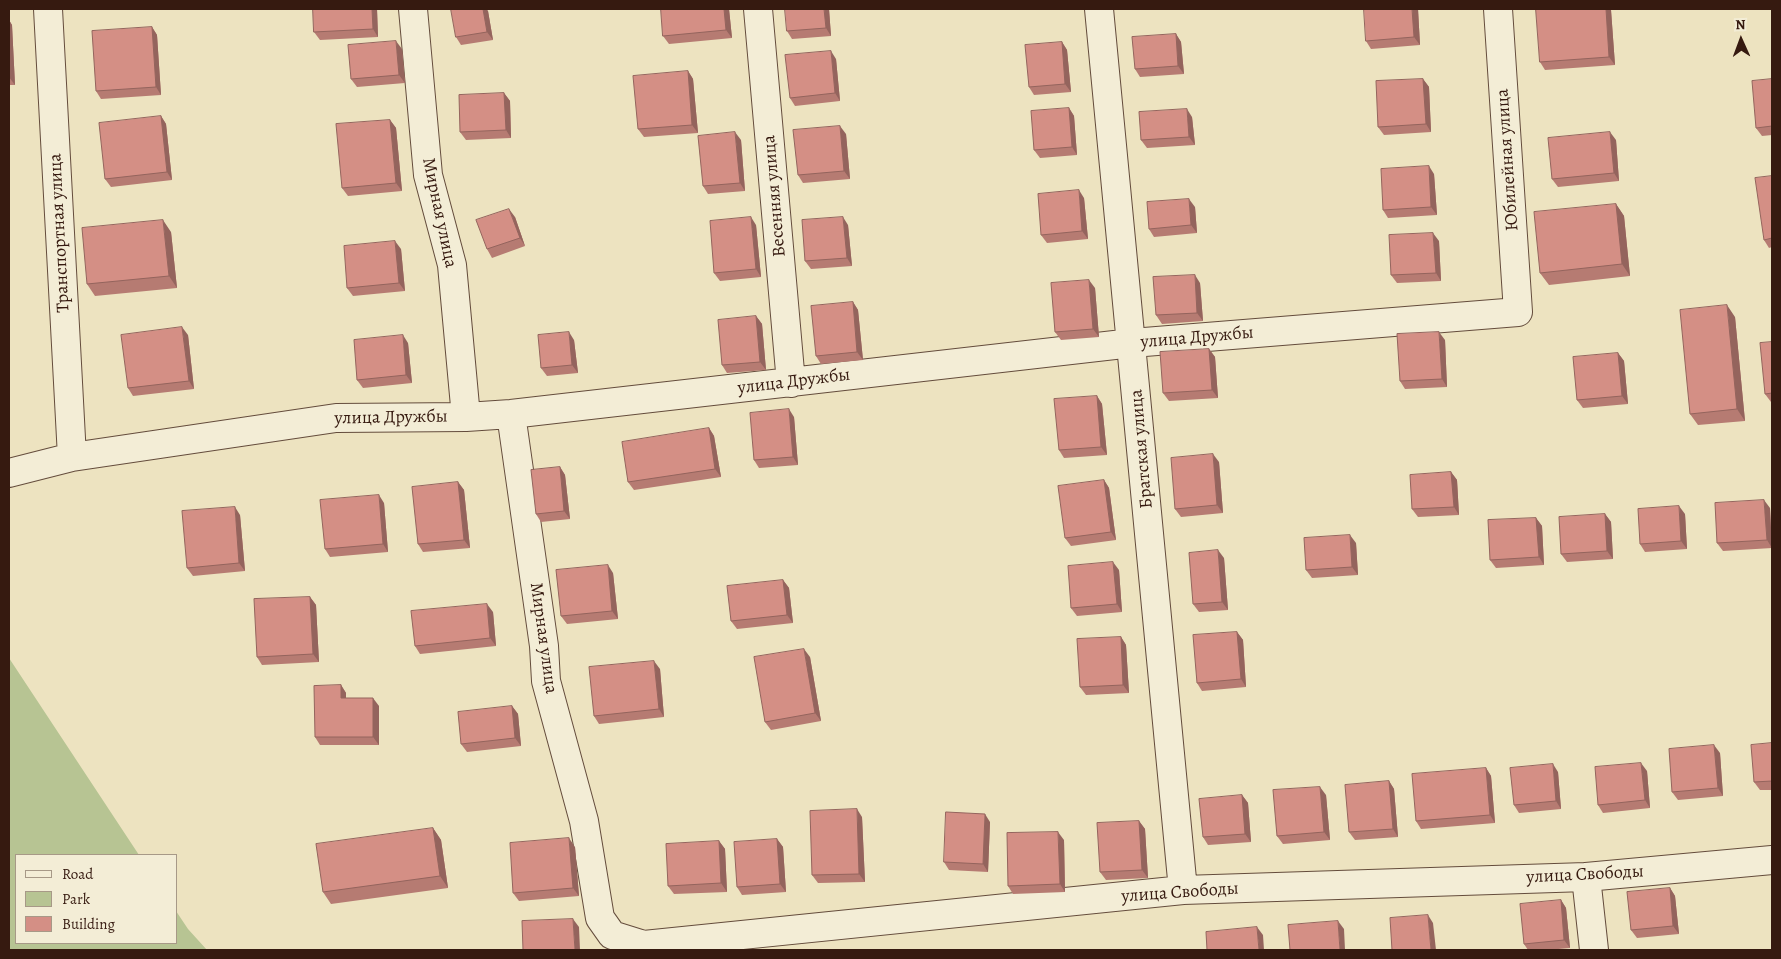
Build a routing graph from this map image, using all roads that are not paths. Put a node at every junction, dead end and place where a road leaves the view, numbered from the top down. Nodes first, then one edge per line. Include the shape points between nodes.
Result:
1 (48, 9) edge
2 (412, 9) edge
3 (758, 9) edge
4 (1099, 9) edge
5 (1498, 9) edge
6 (1518, 312) joint
7 (1132, 343) junction
8 (791, 383) junction
9 (511, 414) junction
10 (466, 417) junction
11 (72, 457) junction
12 (9, 473) edge
13 (1772, 860) edge
14 (1586, 877) junction
15 (1183, 890) junction
16 (600, 918) joint
17 (1594, 950) edge

1 - 11 street, Транспортная улица
2 - 10 street, Мирная улица via 428,175 452,265
3 - 8 street, Весенняя улица
4 - 7 street, Братская улица
5 - 6 street, Юбилейная улица
6 - 7 street, улица Дружбы
7 - 8 street, улица Дружбы
7 - 15 street, Братская улица
8 - 9 street, улица Дружбы
9 - 10 street, улица Дружбы
9 - 16 street, Мирная улица via 546,680 584,821
10 - 11 street, улица Дружбы via 336,418
11 - 12 street, улица Дружбы
13 - 14 street, улица Свободы
14 - 15 street, улица Свободы
14 - 17 street
15 - 16 street, улица Свободы via 644,945 612,935

